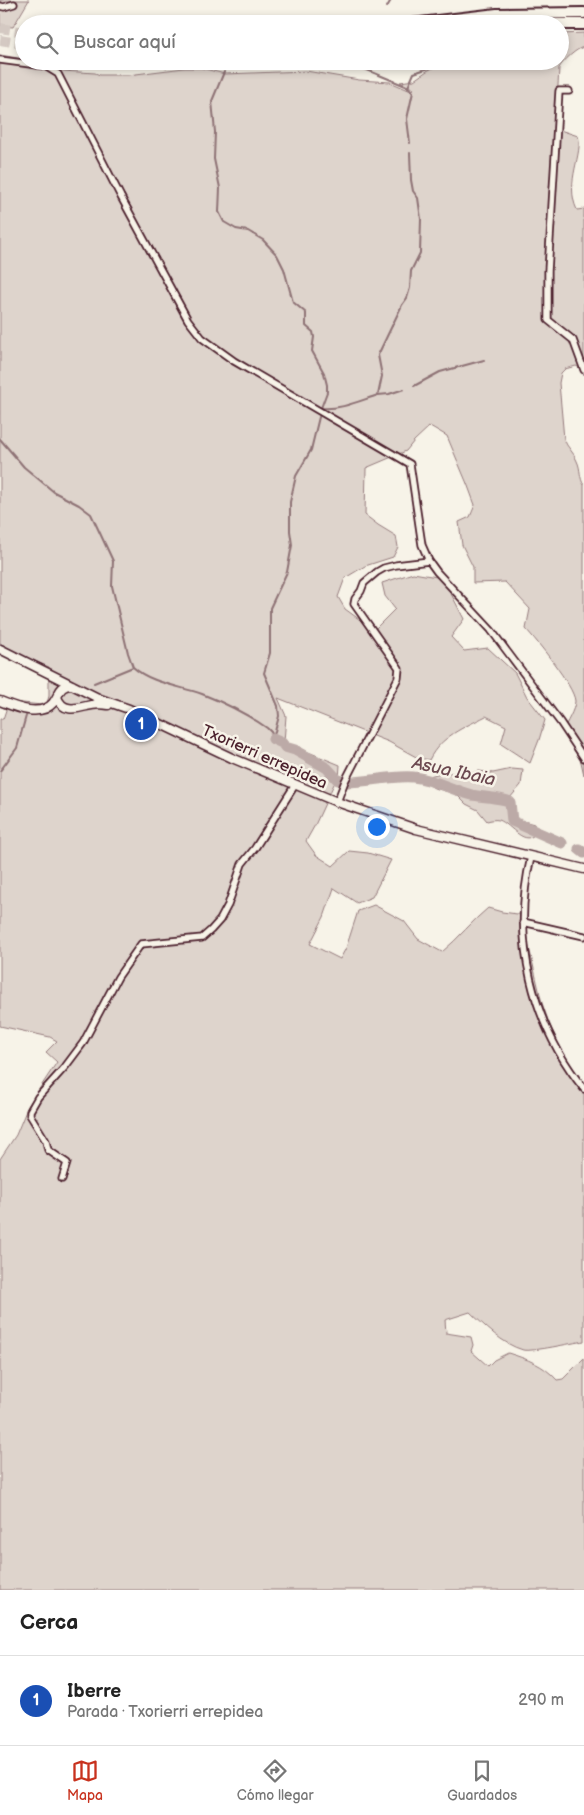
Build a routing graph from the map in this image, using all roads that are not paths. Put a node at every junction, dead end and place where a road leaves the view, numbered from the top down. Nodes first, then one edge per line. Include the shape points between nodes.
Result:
1 (14, 4) dead end
2 (0, 6) edge
3 (584, 12) edge
4 (488, 15) edge
5 (569, 24) edge
6 (584, 24) edge
7 (0, 60) edge
8 (15, 62) edge
9 (52, 70) edge
10 (569, 91) dead end
11 (584, 370) edge
12 (429, 561) junction
13 (0, 649) edge
14 (49, 674) junction
15 (74, 685) junction
16 (86, 693) junction
17 (58, 694) junction
18 (0, 701) edge
19 (117, 705) junction
20 (87, 706) junction
21 (584, 758) edge
22 (295, 785) junction
23 (336, 802) junction
24 (531, 858) junction
25 (584, 870) edge
26 (523, 922) junction
27 (584, 936) edge
28 (584, 1090) edge
29 (62, 1179) dead end

1 - 2 street
3 - 4 highway
5 - 6 highway
7 - 8 street
9 - 12 street via 58,74 188,320 202,338 234,361 410,464 422,545
10 - 11 street via 559,90 548,320 573,340
12 - 21 street via 491,630
12 - 23 street via 384,568 364,583 355,599 354,604 377,634 399,672
13 - 14 street, Txorierri errepidea
14 - 15 street, Txorierri errepidea
14 - 17 street
15 - 16 street, Txorierri errepidea
15 - 17 street via 65,686
16 - 19 street, Txorierri errepidea
16 - 20 street via 89,699
17 - 18 street via 45,708 29,710
17 - 20 street via 59,703 67,708
19 - 20 street
19 - 22 street, Txorierri errepidea
22 - 23 street, Txorierri errepidea
22 - 29 street via 256,848 242,864 220,920 202,938 141,944 118,978 83,1043 38,1097 30,1115 44,1136 48,1150 67,1163
23 - 24 street, Txorierri errepidea via 416,829
24 - 25 street, Txorierri errepidea
24 - 26 street
26 - 27 street
26 - 28 street via 529,976 541,1017 563,1061

